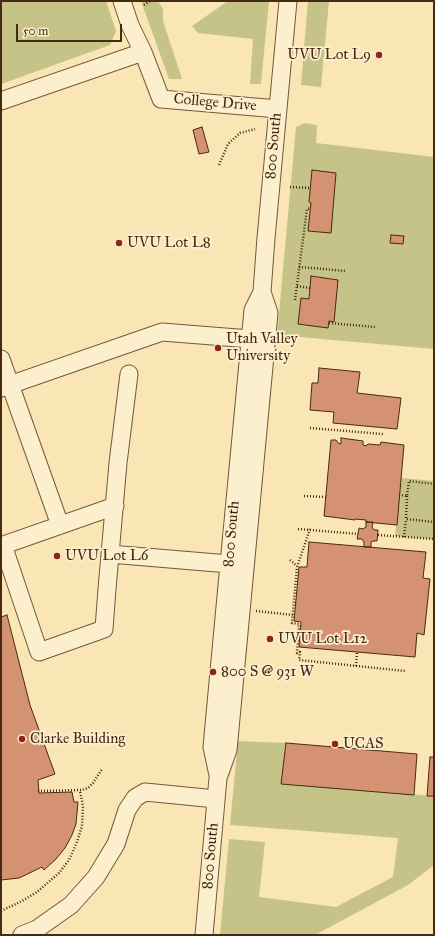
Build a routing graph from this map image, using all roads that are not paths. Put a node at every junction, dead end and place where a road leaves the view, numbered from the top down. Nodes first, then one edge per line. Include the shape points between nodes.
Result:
1 (122, 1) edge
2 (288, 1) edge
3 (143, 52) junction
4 (1, 101) edge
5 (278, 109) junction
6 (262, 292) junction
7 (250, 339) junction
8 (1, 360) edge
9 (129, 374) dead end
10 (5, 386) edge
11 (261, 389) junction
12 (115, 506) junction
13 (60, 525) junction
14 (2, 546) edge
15 (110, 554) junction
16 (229, 564) junction
17 (238, 615) junction
18 (216, 799) junction
19 (204, 932) edge
20 (22, 935) edge

1 - 3 street, College Drive
2 - 5 street, 800 South
3 - 4 street
3 - 5 street, College Drive via 161,98
5 - 6 street, 800 South
6 - 7 street, 800 South via 253,310
6 - 11 street, 800 South via 269,313
7 - 10 street via 162,332
7 - 11 street via 257,350 255,381
7 - 16 street, 800 South
8 - 10 street
9 - 12 street
10 - 13 street
11 - 17 street, 800 South
12 - 13 street
12 - 15 street
13 - 14 street
14 - 15 street via 39,652 104,629
15 - 16 street
16 - 17 street, 800 South
17 - 18 street, 800 South via 228,750 218,778
18 - 19 street, 800 South
18 - 20 street via 145,792 135,798 127,810 116,844 96,877 71,905 37,929

